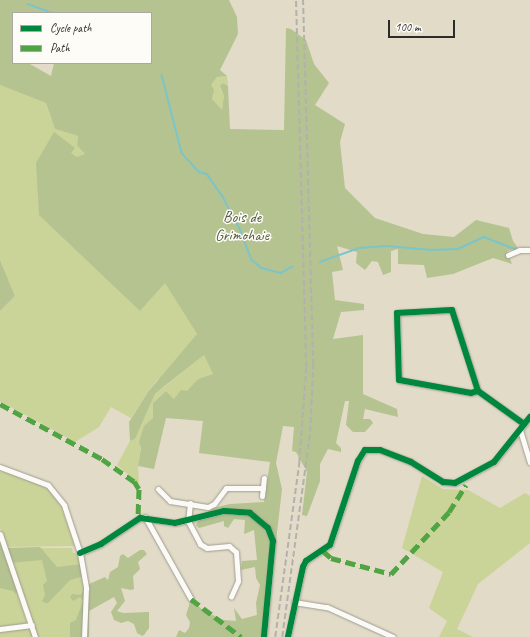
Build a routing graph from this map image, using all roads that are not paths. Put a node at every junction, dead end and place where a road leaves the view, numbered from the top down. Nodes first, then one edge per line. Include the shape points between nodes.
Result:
1 (530, 250) edge
2 (508, 254) dead end
3 (478, 391) junction
4 (530, 417) edge
5 (524, 424) junction
6 (520, 430) junction
7 (530, 463) edge
8 (0, 467) edge
9 (264, 478) dead end
10 (263, 488) junction
11 (158, 489) dead end
12 (262, 496) dead end
13 (190, 503) junction
14 (145, 517) junction
15 (188, 520) junction
16 (0, 534) edge
17 (80, 553) junction
18 (231, 597) dead end
19 (190, 599) dead end
20 (294, 602) junction
21 (32, 625) junction
22 (0, 629) edge
23 (35, 637) edge
24 (84, 637) edge
25 (264, 637) edge
26 (288, 637) edge
27 (393, 637) edge

1 - 2 street
3 - 3 street via 471,393 399,380 397,313 450,309 454,312
3 - 5 street
4 - 5 street
5 - 6 street
6 - 7 street
6 - 20 street via 494,462 455,483 443,482 420,466 399,457 374,448 365,450 358,461 333,540 327,549 306,561
8 - 17 street via 41,481 56,492 64,505
9 - 10 street
10 - 12 street
10 - 13 street via 226,488 214,504 208,507
11 - 13 street via 165,498
13 - 15 street
14 - 15 street via 170,522
14 - 17 street via 138,518 97,547
14 - 19 street
15 - 18 street via 202,546 228,546 236,552 238,582
15 - 25 street via 237,510 257,517 268,528 273,548
16 - 21 street
17 - 24 street via 87,602
20 - 26 street
20 - 27 street via 327,607
21 - 22 street
21 - 23 street

